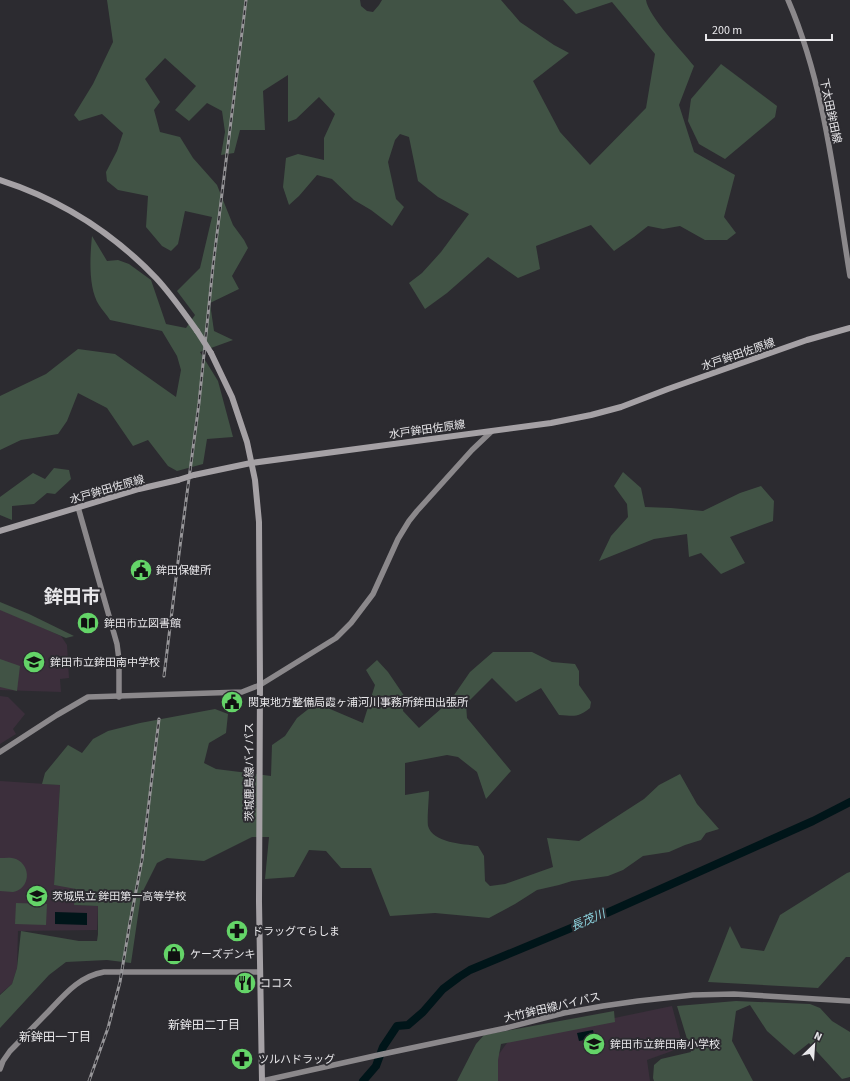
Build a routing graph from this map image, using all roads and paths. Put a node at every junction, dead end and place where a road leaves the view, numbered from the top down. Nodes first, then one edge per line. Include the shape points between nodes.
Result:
1 (788, 0) edge
2 (0, 180) edge
3 (850, 276) edge
4 (850, 328) edge
5 (492, 431) junction
6 (252, 463) junction
7 (78, 508) junction
8 (0, 531) edge
9 (260, 685) junction
10 (119, 697) junction
11 (0, 752) edge
12 (260, 972) junction
13 (850, 1001) edge
14 (0, 1069) edge
15 (262, 1081) edge

1 - 3 street, 下太田鉾田線 via 811,66 819,98
2 - 6 main road, 茨城鹿島線バイパス, bridge via 17,185 76,214 114,241 155,278 182,310 211,353 241,422
4 - 5 main road, 水戸鉾田佐原線 via 807,340 621,407 565,420
5 - 6 main road, 水戸鉾田佐原線
5 - 9 street via 417,511 398,539 373,594 351,623 336,638
6 - 7 main road, 水戸鉾田佐原線, bridge via 139,489
6 - 9 main road, 茨城鹿島線バイパス via 259,522
7 - 8 main road, 水戸鉾田佐原線
7 - 10 street via 117,644
9 - 10 street via 242,692
9 - 12 main road, 茨城鹿島線バイパス
10 - 11 street via 88,697
12 - 14 street via 104,972 92,975 70,988 10,1051
12 - 15 main road, 茨城鹿島線バイパス
13 - 15 street, 大竹鉾田線バイパス via 734,994 646,1000 564,1013

